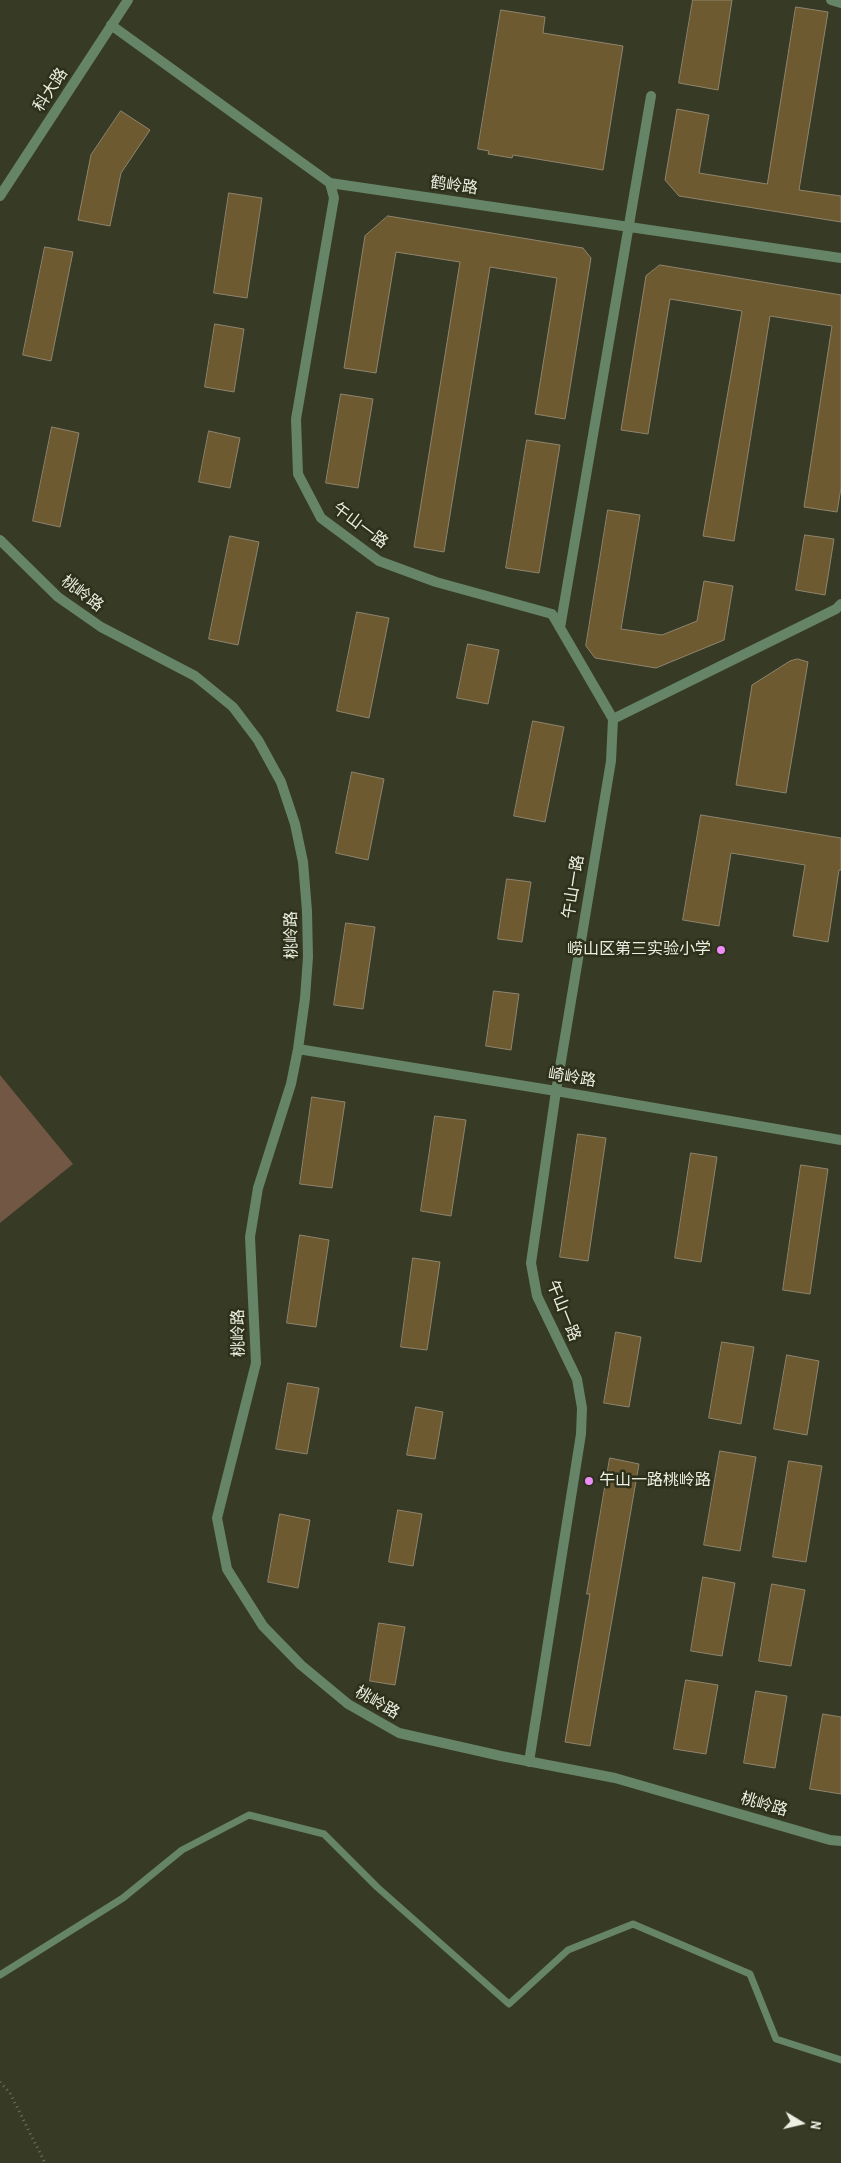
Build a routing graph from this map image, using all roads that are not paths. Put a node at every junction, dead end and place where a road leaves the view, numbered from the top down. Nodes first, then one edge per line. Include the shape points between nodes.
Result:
1 (128, 0) edge
2 (831, 0) edge
3 (841, 3) edge
4 (111, 25) junction
5 (651, 96) dead end
6 (330, 183) junction
7 (0, 196) edge
8 (628, 227) junction
9 (841, 258) edge
10 (0, 540) edge
11 (841, 604) edge
12 (560, 628) junction
13 (613, 719) junction
14 (298, 1049) junction
15 (556, 1090) junction
16 (841, 1140) edge
17 (529, 1762) junction
18 (841, 1841) edge
19 (0, 1975) edge
20 (841, 2060) edge

1 - 4 street, 科大路
2 - 3 street
4 - 6 street, 鹤岭路
4 - 7 street, 科大路
5 - 8 street
6 - 8 street, 鹤岭路
6 - 12 street, 午山一路 via 334,198 296,419 298,474 321,518 379,561 436,582 552,614
8 - 9 street, 鹤岭路
8 - 12 street
10 - 14 street, 桃岭路 via 58,597 101,627 195,676 233,707 258,740 281,782 303,862 308,957
11 - 13 street
12 - 13 street, 午山一路
13 - 15 street, 午山一路 via 611,761
14 - 15 street, 崎岭路
14 - 17 street, 桃岭路 via 291,1084 258,1188 250,1237 256,1363 217,1518 227,1569 263,1626 301,1665 348,1704 399,1733
15 - 16 street, 崎岭路
15 - 17 street, 午山一路 via 531,1264 537,1296 577,1379 582,1408 581,1434
17 - 18 street, 桃岭路 via 615,1778
19 - 20 lane via 123,1898 182,1850 248,1815 324,1834 377,1887 509,2004 568,1950 633,1924 750,1974 776,2038

